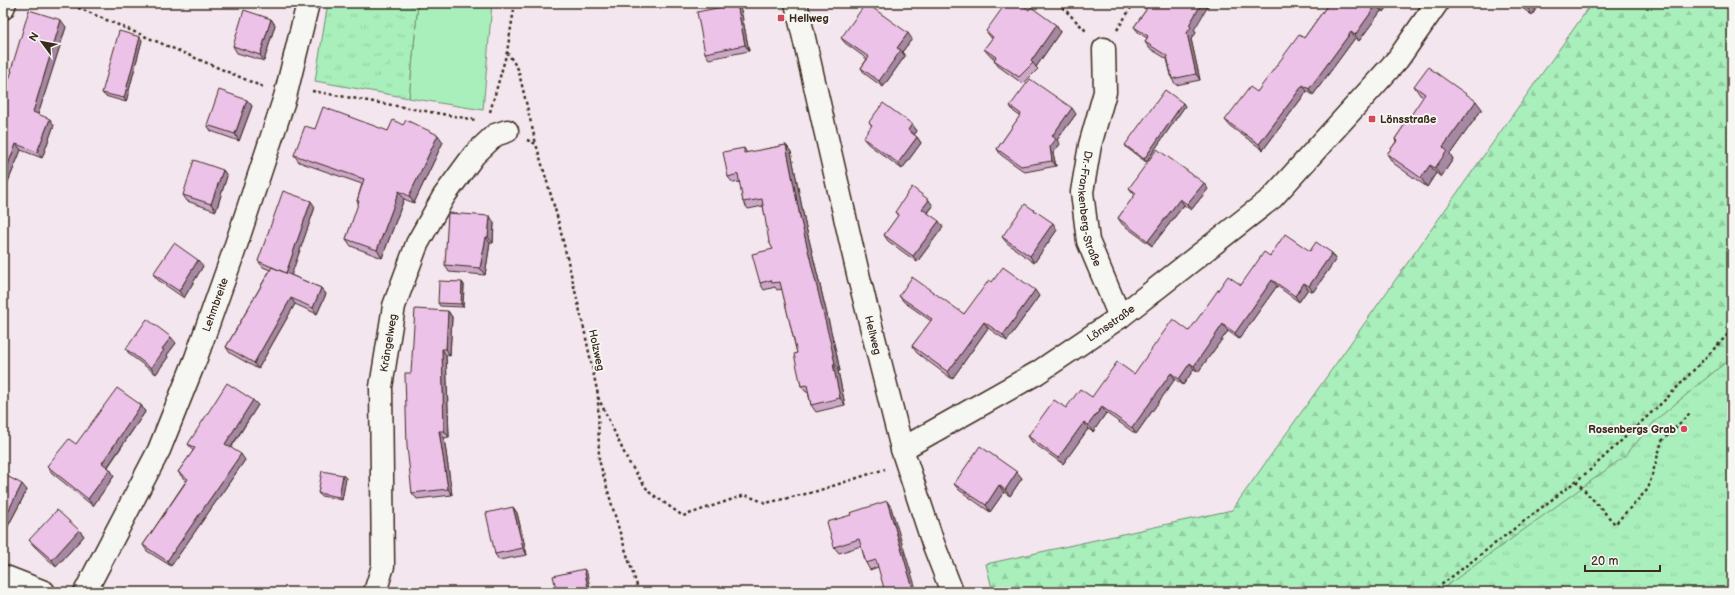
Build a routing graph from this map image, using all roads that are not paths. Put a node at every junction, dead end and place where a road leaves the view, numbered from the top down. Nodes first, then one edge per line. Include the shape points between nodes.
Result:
1 (5, 3) edge
2 (308, 3) edge
3 (796, 3) edge
4 (1437, 3) edge
5 (3, 8) edge
6 (1104, 49) dead end
7 (507, 131) road end
8 (1120, 317) junction
9 (904, 455) junction
10 (3, 576) edge
11 (44, 592) edge
12 (85, 592) edge
13 (375, 592) edge
14 (952, 592) edge

1 - 5 street
2 - 12 street, Lehmbreite via 285,97 196,358 159,450
3 - 9 street, Hellweg via 857,270
4 - 8 street, Lönsstraße via 1398,59 1272,198
6 - 8 street, Dr.-Frankenberg-Straße via 1105,92 1090,145 1082,192 1088,241
7 - 13 street, Krängelweg via 494,135 474,155 444,196 417,244 394,306 381,387 383,566
8 - 9 street, Lönsstraße via 1037,373
9 - 14 street, Hellweg
10 - 11 street

